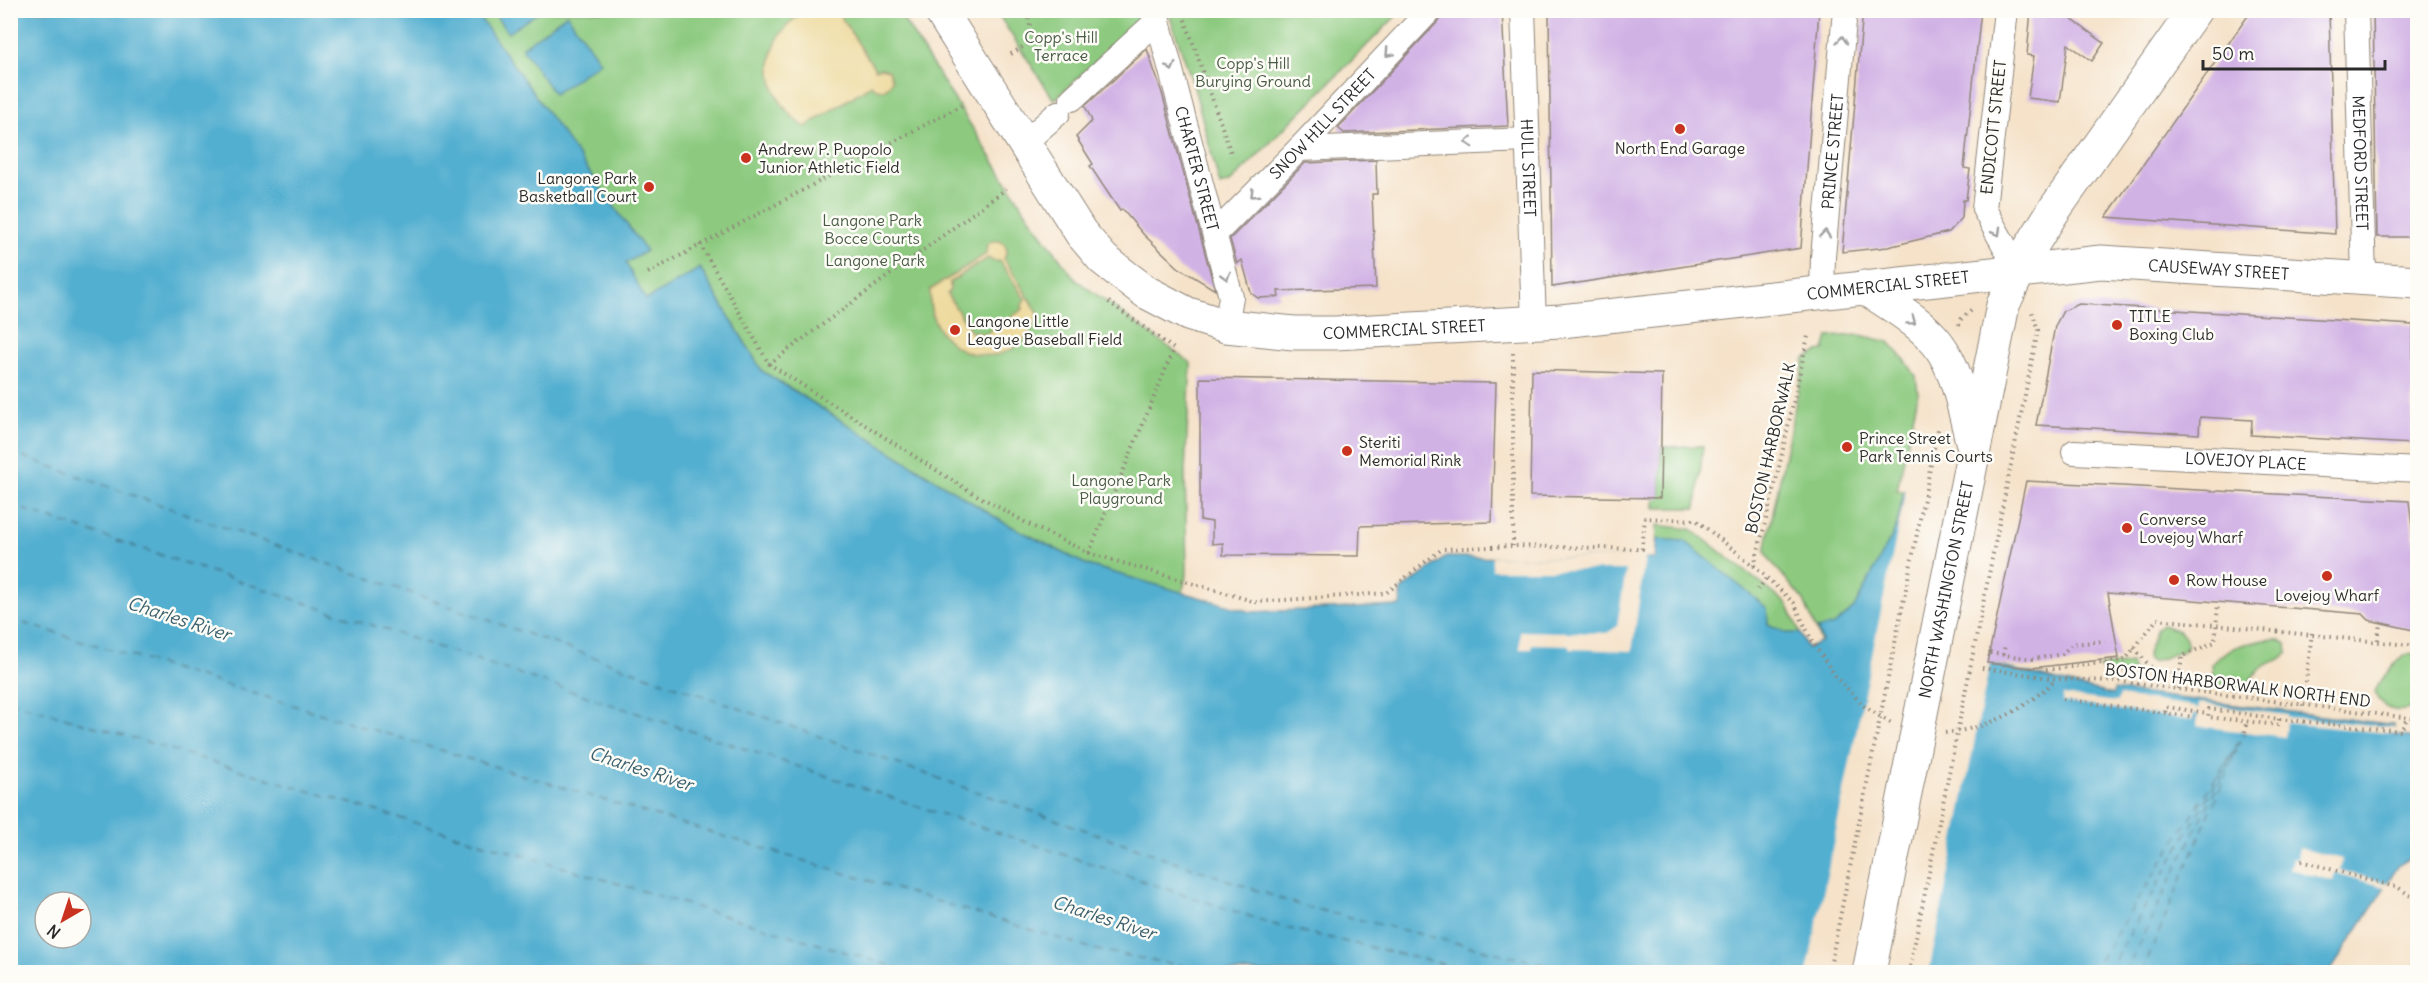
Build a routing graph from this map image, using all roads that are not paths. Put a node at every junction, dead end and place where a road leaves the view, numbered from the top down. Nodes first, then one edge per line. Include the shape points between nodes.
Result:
1 (940, 10) edge
2 (1430, 10) edge
3 (1523, 10) edge
4 (1845, 10) edge
5 (2006, 10) edge
6 (2195, 10) edge
7 (2356, 10) edge
8 (1157, 15) edge
9 (1528, 140) junction
10 (1024, 144) junction
11 (1299, 149) junction
12 (1215, 234) junction
13 (2018, 270) junction
14 (2364, 278) junction
15 (2418, 282) edge
16 (1864, 287) junction
17 (1822, 292) junction
18 (1534, 323) junction
19 (1226, 326) junction
20 (2074, 452) dead end
21 (1972, 457) junction
22 (2418, 470) edge
23 (1869, 972) edge

1 - 10 main road, COMMERCIAL STREET
2 -> 11 street, SNOW HILL STREET
3 - 9 street, HULL STREET
17 -> 4 street, PRINCE STREET
5 -> 13 street, ENDICOTT STREET via 1984,209
6 - 13 main road, NORTH WASHINGTON STREET via 2055,207
7 - 14 street, MEDFORD STREET
8 - 10 street
8 -> 12 street, CHARTER STREET
9 -> 11 street
9 - 18 street, HULL STREET
10 - 19 main road, COMMERCIAL STREET via 1081,233 1103,259 1166,303
11 -> 12 street, SNOW HILL STREET
12 -> 19 street, CHARTER STREET via 1231,297
13 - 14 main road, CAUSEWAY STREET via 2101,262
13 - 16 main road, COMMERCIAL STREET
13 - 21 main road, NORTH WASHINGTON STREET via 2000,315
14 - 15 main road, CAUSEWAY STREET
16 - 17 main road, COMMERCIAL STREET
16 -> 21 main road via 1919,326 1938,345 1951,368
17 - 18 main road, COMMERCIAL STREET
18 - 19 main road, COMMERCIAL STREET via 1335,333 1270,332
20 - 22 street, LOVEJOY PLACE
21 - 23 main road, NORTH WASHINGTON STREET

